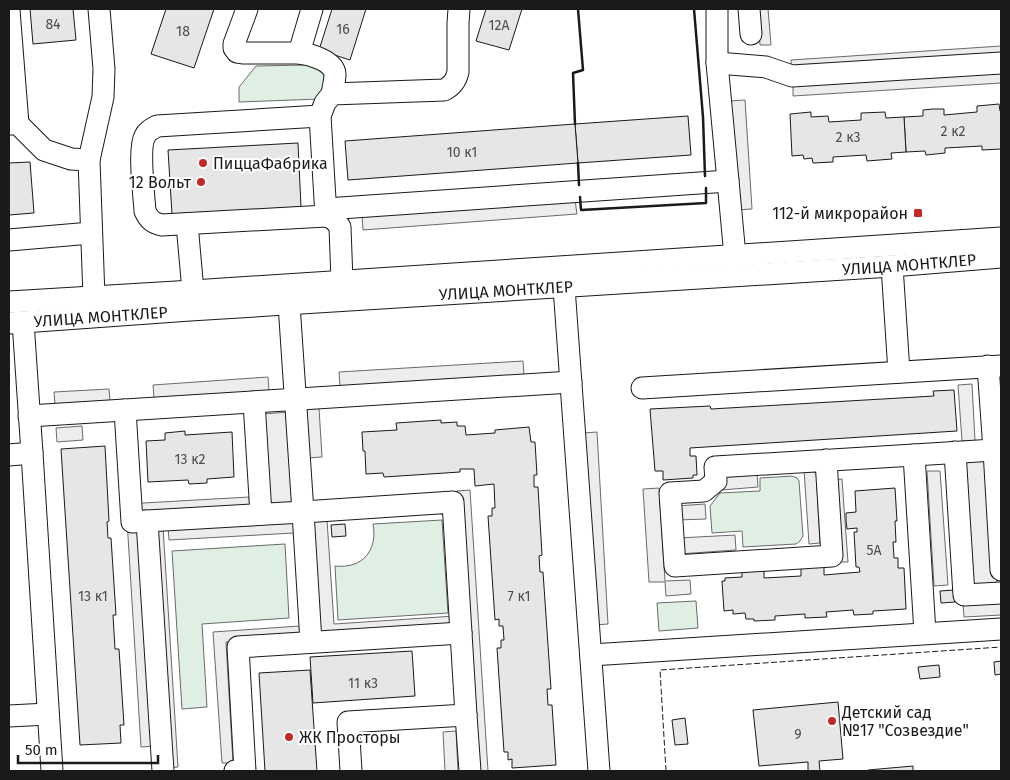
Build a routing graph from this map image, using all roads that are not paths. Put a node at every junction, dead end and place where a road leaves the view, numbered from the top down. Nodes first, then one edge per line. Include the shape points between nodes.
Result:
1 (99, 9) edge
2 (247, 9) edge
3 (312, 9) edge
4 (460, 9) edge
5 (717, 9) edge
6 (749, 9) edge
7 (9, 10) edge
8 (751, 34) dead end
9 (299, 53) junction
10 (717, 63) junction
11 (1001, 63) edge
12 (332, 94) junction
13 (320, 116) junction
14 (14, 124) edge
15 (89, 160) junction
16 (728, 181) junction
17 (326, 212) junction
18 (187, 224) junction
19 (91, 234) junction
20 (1001, 238) edge
21 (9, 240) edge
22 (735, 256) junction
23 (1001, 258) edge
24 (892, 266) junction
25 (342, 281) junction
26 (564, 287) junction
27 (193, 291) junction
28 (94, 297) junction
29 (9, 302) edge
30 (289, 304) junction
31 (16, 322) edge
32 (995, 366) edge
33 (899, 372) junction
34 (571, 382) junction
35 (642, 388) dead end
36 (295, 399) junction
37 (254, 402) junction
38 (125, 410) junction
39 (29, 416) junction
40 (994, 450) junction
41 (954, 452) junction
42 (32, 453) junction
43 (9, 455) edge
44 (914, 455) junction
45 (826, 460) junction
46 (303, 512) junction
47 (261, 514) junction
48 (147, 522) junction
49 (1001, 570) edge
50 (1001, 593) edge
51 (1001, 629) edge
52 (461, 633) junction
53 (925, 633) junction
54 (311, 642) junction
55 (591, 654) junction
56 (48, 714) junction
57 (466, 715) junction
58 (9, 716) edge
59 (52, 771) edge
60 (163, 771) edge
61 (242, 771) edge
62 (351, 771) edge
63 (470, 771) edge
64 (599, 771) edge

1 - 15 street via 103,97
2 - 9 street via 234,44 237,52
3 - 9 street
4 - 12 street via 458,72 449,88
5 - 10 street
6 - 8 street
7 - 14 street
9 - 12 street via 309,54 331,65 335,74
10 - 11 street via 766,67 792,76
10 - 16 street
12 - 13 street
13 - 17 street
13 - 18 street via 157,126 149,131 141,148 145,211 154,223
14 - 15 street via 44,150 71,159
15 - 19 street
16 - 17 street
16 - 22 street
17 - 18 street
17 - 25 street via 340,227
18 - 27 street
19 - 21 street
19 - 28 street
20 - 22 street, УЛИЦА МОНТКЛЕР
22 - 25 street, УЛИЦА МОНТКЛЕР
23 - 24 street, УЛИЦА МОНТКЛЕР
24 - 26 street, УЛИЦА МОНТКЛЕР
24 - 33 street
25 - 27 street, УЛИЦА МОНТКЛЕР
26 - 30 street, УЛИЦА МОНТКЛЕР
26 - 34 street
27 - 28 street, УЛИЦА МОНТКЛЕР
28 - 29 street, УЛИЦА МОНТКЛЕР
30 - 31 street, УЛИЦА МОНТКЛЕР
30 - 36 street
31 - 39 street
32 - 33 street
32 - 40 street
33 - 35 street
34 - 36 street
34 - 55 street
36 - 37 street
36 - 46 street
37 - 38 street
37 - 47 street
38 - 39 street
38 - 48 street via 132,522
39 - 42 street
40 - 41 street
40 - 49 street
41 - 44 street
41 - 50 street via 964,596
42 - 43 street
42 - 56 street
44 - 45 street
44 - 53 street
45 - 45 street via 715,467 716,481 704,491 670,493 675,566 832,556
46 - 47 street
46 - 52 street via 453,502
46 - 54 street
47 - 48 street
48 - 60 street
51 - 53 street
52 - 54 street
52 - 57 street
53 - 55 street
54 - 61 street via 238,647
55 - 64 street
56 - 58 street
56 - 59 street
57 - 62 street via 348,722
57 - 63 street

